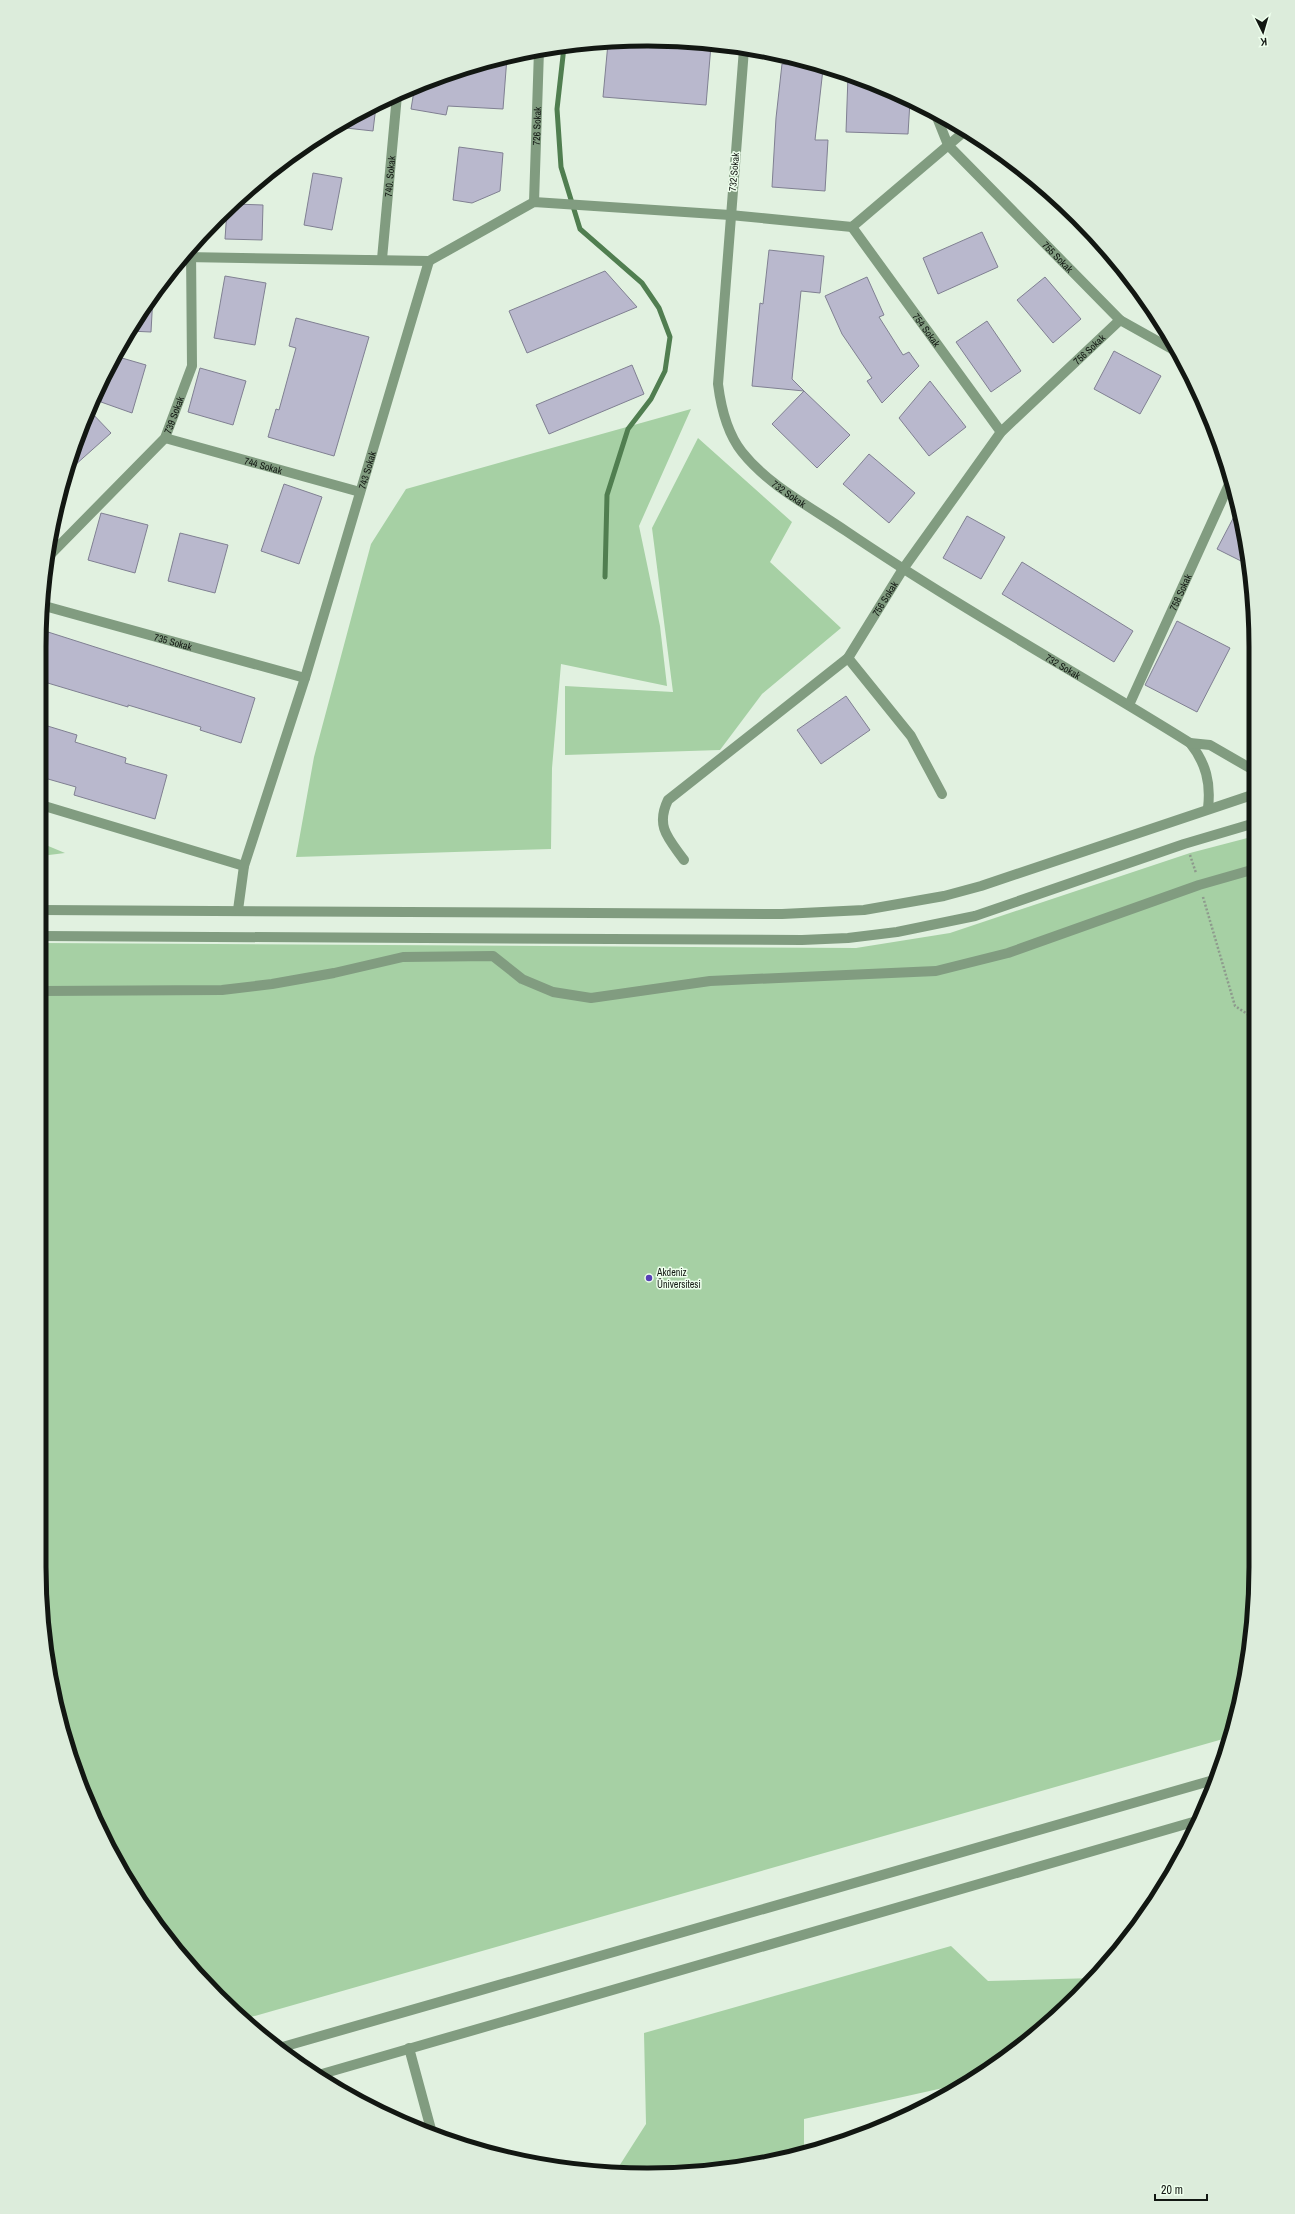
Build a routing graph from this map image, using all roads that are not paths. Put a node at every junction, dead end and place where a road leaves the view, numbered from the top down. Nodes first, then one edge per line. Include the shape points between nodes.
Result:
1 (743, 54) edge
2 (539, 56) edge
3 (396, 101) edge
4 (939, 122) edge
5 (961, 134) edge
6 (948, 145) junction
7 (534, 202) junction
8 (730, 215) junction
9 (852, 227) junction
10 (192, 254) edge
11 (189, 258) edge
12 (382, 259) junction
13 (429, 261) junction
14 (1120, 320) junction
15 (1168, 347) edge
16 (1001, 432) junction
17 (165, 438) junction
18 (1228, 488) edge
19 (360, 492) junction
20 (54, 551) edge
21 (903, 569) junction
22 (47, 607) edge
23 (848, 658) junction
24 (305, 678) junction
25 (1129, 705) junction
26 (1190, 743) junction
27 (1249, 768) edge
28 (942, 794) dead end
29 (1249, 796) edge
30 (46, 807) edge
31 (1208, 808) junction
32 (1249, 825) edge
33 (684, 860) dead end
34 (244, 866) junction
35 (1249, 871) edge
36 (46, 910) edge
37 (238, 910) junction
38 (46, 936) edge
39 (46, 991) edge
40 (1209, 1781) edge
41 (1192, 1822) edge
42 (284, 2046) edge
43 (409, 2048) junction
44 (324, 2073) edge
45 (430, 2127) edge

1 - 8 street, 732 Sokak
2 - 7 street, 726 Sokak
3 - 12 street, 740. Sokak
4 - 6 street
5 - 6 street
6 - 9 street
6 - 14 street, 755 Sokak
7 - 8 street
7 - 13 street
8 - 9 street
8 - 21 street, 732 Sokak via 718,384 721,406 729,430 742,451 763,475
9 - 16 street, 754 Sokak
10 - 12 street
11 - 17 street, 739 Sokak via 192,366
12 - 13 street
13 - 19 street, 743 Sokak
14 - 15 street, 755 Sokak
14 - 16 street, 756 Sokak
16 - 21 street, 756 Sokak
17 - 19 street, 744 Sokak
17 - 20 street, 739 Sokak
18 - 25 street, 758 Sokak
19 - 24 street, 743 Sokak
21 - 23 street, 756 Sokak
21 - 25 street, 732 Sokak
22 - 24 street, 735 Sokak
23 - 28 street via 910,736
23 - 33 street, 756 Sokak via 668,800 664,808 662,825
24 - 34 street, 743 Sokak
25 - 26 street, 732 Sokak
26 - 27 street, 732 Sokak via 1210,745
26 - 31 street, 732 Sokak via 1207,774 1210,785
29 - 31 street
30 - 34 street
31 - 37 street via 981,886 905,904 864,910 790,914
32 - 38 street via 1184,844 974,916 897,932 848,938 778,940
34 - 37 street, 743 Sokak
35 - 39 street via 1199,885 1008,953 936,971 710,981 591,998 553,992 522,979 493,956 403,957 334,973 222,990
36 - 37 street
40 - 42 street
41 - 43 street
43 - 44 street
43 - 45 street

